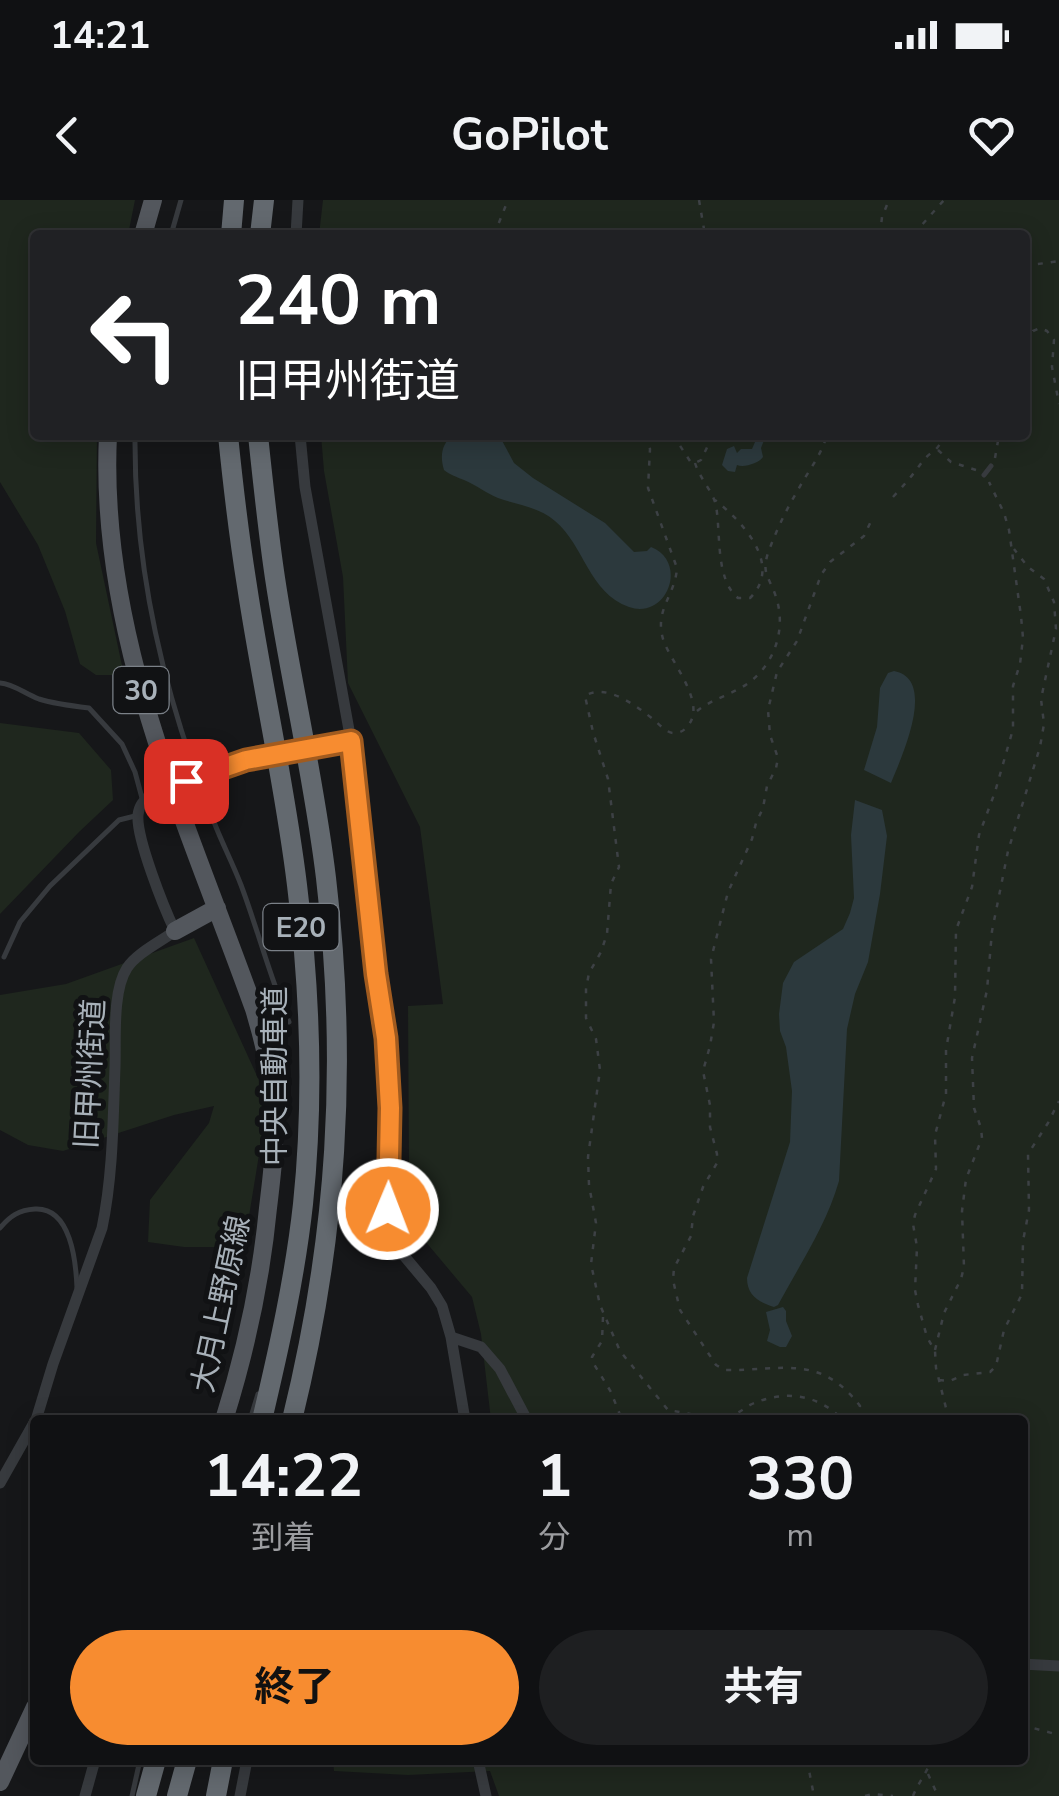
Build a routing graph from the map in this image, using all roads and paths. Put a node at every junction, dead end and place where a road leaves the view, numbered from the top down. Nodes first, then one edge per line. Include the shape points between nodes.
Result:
1 (152, 200) edge
2 (181, 200) edge
3 (234, 200) edge
4 (264, 200) edge
5 (298, 200) edge
6 (508, 200) edge
7 (700, 200) edge
8 (890, 200) edge
9 (944, 200) edge
10 (144, 230) edge
11 (172, 230) edge
12 (231, 230) edge
13 (261, 230) edge
14 (296, 230) edge
15 (496, 230) edge
16 (704, 230) edge
17 (881, 230) edge
18 (918, 230) edge
19 (1059, 261) edge
20 (1030, 265) edge
21 (1030, 341) edge
22 (1059, 404) edge
23 (108, 440) edge
24 (135, 440) edge
25 (229, 440) edge
26 (259, 440) edge
27 (300, 440) edge
28 (648, 440) edge
29 (676, 440) edge
30 (711, 440) edge
31 (825, 440) edge
32 (942, 440) edge
33 (998, 440) edge
34 (938, 450) junction
35 (695, 464) junction
36 (991, 466) joint
37 (984, 475) junction
38 (893, 497) dead end
39 (715, 500) junction
40 (873, 517) dead end
41 (1012, 547) junction
42 (764, 570) junction
43 (1059, 622) edge
44 (1056, 629) junction
45 (0, 683) edge
46 (695, 712) junction
47 (346, 742) junction
48 (146, 798) junction
49 (138, 815) junction
50 (218, 908) junction
51 (175, 931) junction
52 (4, 957) dead end
53 (290, 1022) dead end
54 (1059, 1100) edge
55 (0, 1228) edge
56 (290, 1292) junction
57 (77, 1296) junction
58 (603, 1313) junction
59 (451, 1337) junction
60 (935, 1351) junction
61 (938, 1379) junction
62 (668, 1410) junction
63 (37, 1415) edge
64 (225, 1415) edge
65 (252, 1415) edge
66 (263, 1415) edge
67 (294, 1415) edge
68 (464, 1415) edge
69 (524, 1415) edge
70 (620, 1415) edge
71 (664, 1415) edge
72 (705, 1415) edge
73 (736, 1415) edge
74 (837, 1415) edge
75 (859, 1415) edge
76 (947, 1415) edge
77 (30, 1430) edge
78 (0, 1483) edge
79 (1028, 1664) edge
80 (1059, 1666) edge
81 (30, 1718) edge
82 (1028, 1727) edge
83 (1059, 1735) edge
84 (94, 1765) edge
85 (139, 1765) edge
86 (155, 1765) edge
87 (186, 1765) edge
88 (222, 1765) edge
89 (246, 1765) edge
90 (479, 1765) edge
91 (808, 1765) edge
92 (926, 1765) edge
93 (927, 1772) junction
94 (0, 1782) edge
95 (85, 1796) edge
96 (132, 1796) edge
97 (146, 1796) edge
98 (177, 1796) edge
99 (216, 1796) edge
100 (240, 1796) edge
101 (486, 1796) edge
102 (814, 1796) edge
103 (865, 1796) edge
104 (893, 1796) edge
105 (913, 1796) edge
106 (938, 1796) edge

1 - 10 main road
2 - 11 lane
3 - 12 highway
4 - 13 highway
5 - 14 street
6 - 15 path
7 - 16 path
8 - 17 path
9 - 18 path
19 - 20 path
21 - 22 path via 1040,328 1054,340
23 - 50 main road, 大月上野原線 / 30 via 110,532 128,646
24 - 53 lane via 138,528 161,660
25 - 56 highway, 中央自動車道 / E20 via 305,968 308,1127
26 - 67 highway, 中央自動車道 / E20 via 334,962 337,1132 330,1212
27 - 47 street
28 - 46 path via 648,488 677,568 660,629
29 - 35 path
30 - 35 path
31 - 42 path via 776,532
32 - 34 path
33 - 36 path
34 - 37 path
34 - 38 path
35 - 39 path
36 - 37 lane
37 - 41 path
39 - 42 path via 745,527
39 - 42 path via 728,588 750,598
40 - 75 path via 864,536 821,575 797,641 777,672 768,710 776,768 728,892 710,960 714,1022 703,1071 717,1163 673,1275 680,1310 716,1364 724,1370 810,1368 854,1398
41 - 44 path via 1044,578
41 - 60 path via 1022,638 1012,686 1014,729 978,835 972,887 956,930 936,1169 914,1224 915,1290
42 - 46 path via 780,610 771,658 752,680
43 - 44 path
44 - 60 path via 1040,699 1040,747 1008,852 972,1058 982,1138 966,1178 964,1267
45 - 48 lane via 89,708 122,744
46 - 58 path via 688,727 671,734 608,693 586,696 608,778 619,867 607,934 586,989 600,1070 588,1157 596,1223 591,1264
47 - 48 street, bridge via 246,760
47 - 59 street via 386,1038 391,1232 442,1306
48 - 49 street
49 - 51 street
49 - 52 lane via 120,820 50,886 20,922
50 - 51 main road
50 - 64 main road, 大月上野原線 / 30 via 264,1045 275,1135 258,1288
51 - 57 street, 旧甲州街道 via 132,962 122,978 106,1208
54 - 61 path via 1028,1154 1022,1294 996,1366
55 - 57 lane via 16,1212 52,1213 72,1248
56 - 65 lane
56 - 66 highway, 中央自動車道 / E20
57 - 63 street, 旧甲州街道
58 - 62 path via 620,1351
58 - 70 path via 602,1341 592,1361
59 - 68 street
59 - 69 street via 481,1347
60 - 61 path
61 - 76 path
62 - 71 path
62 - 72 path
73 - 74 path via 761,1401 796,1396
77 - 78 street, 旧甲州街道
79 - 80 street
81 - 94 main road
82 - 83 path
84 - 95 street
85 - 96 lane
86 - 97 highway
87 - 98 highway
88 - 99 highway
89 - 100 street
90 - 101 street
91 - 102 path
92 - 93 path
93 - 105 path
93 - 106 path
103 - 104 path

